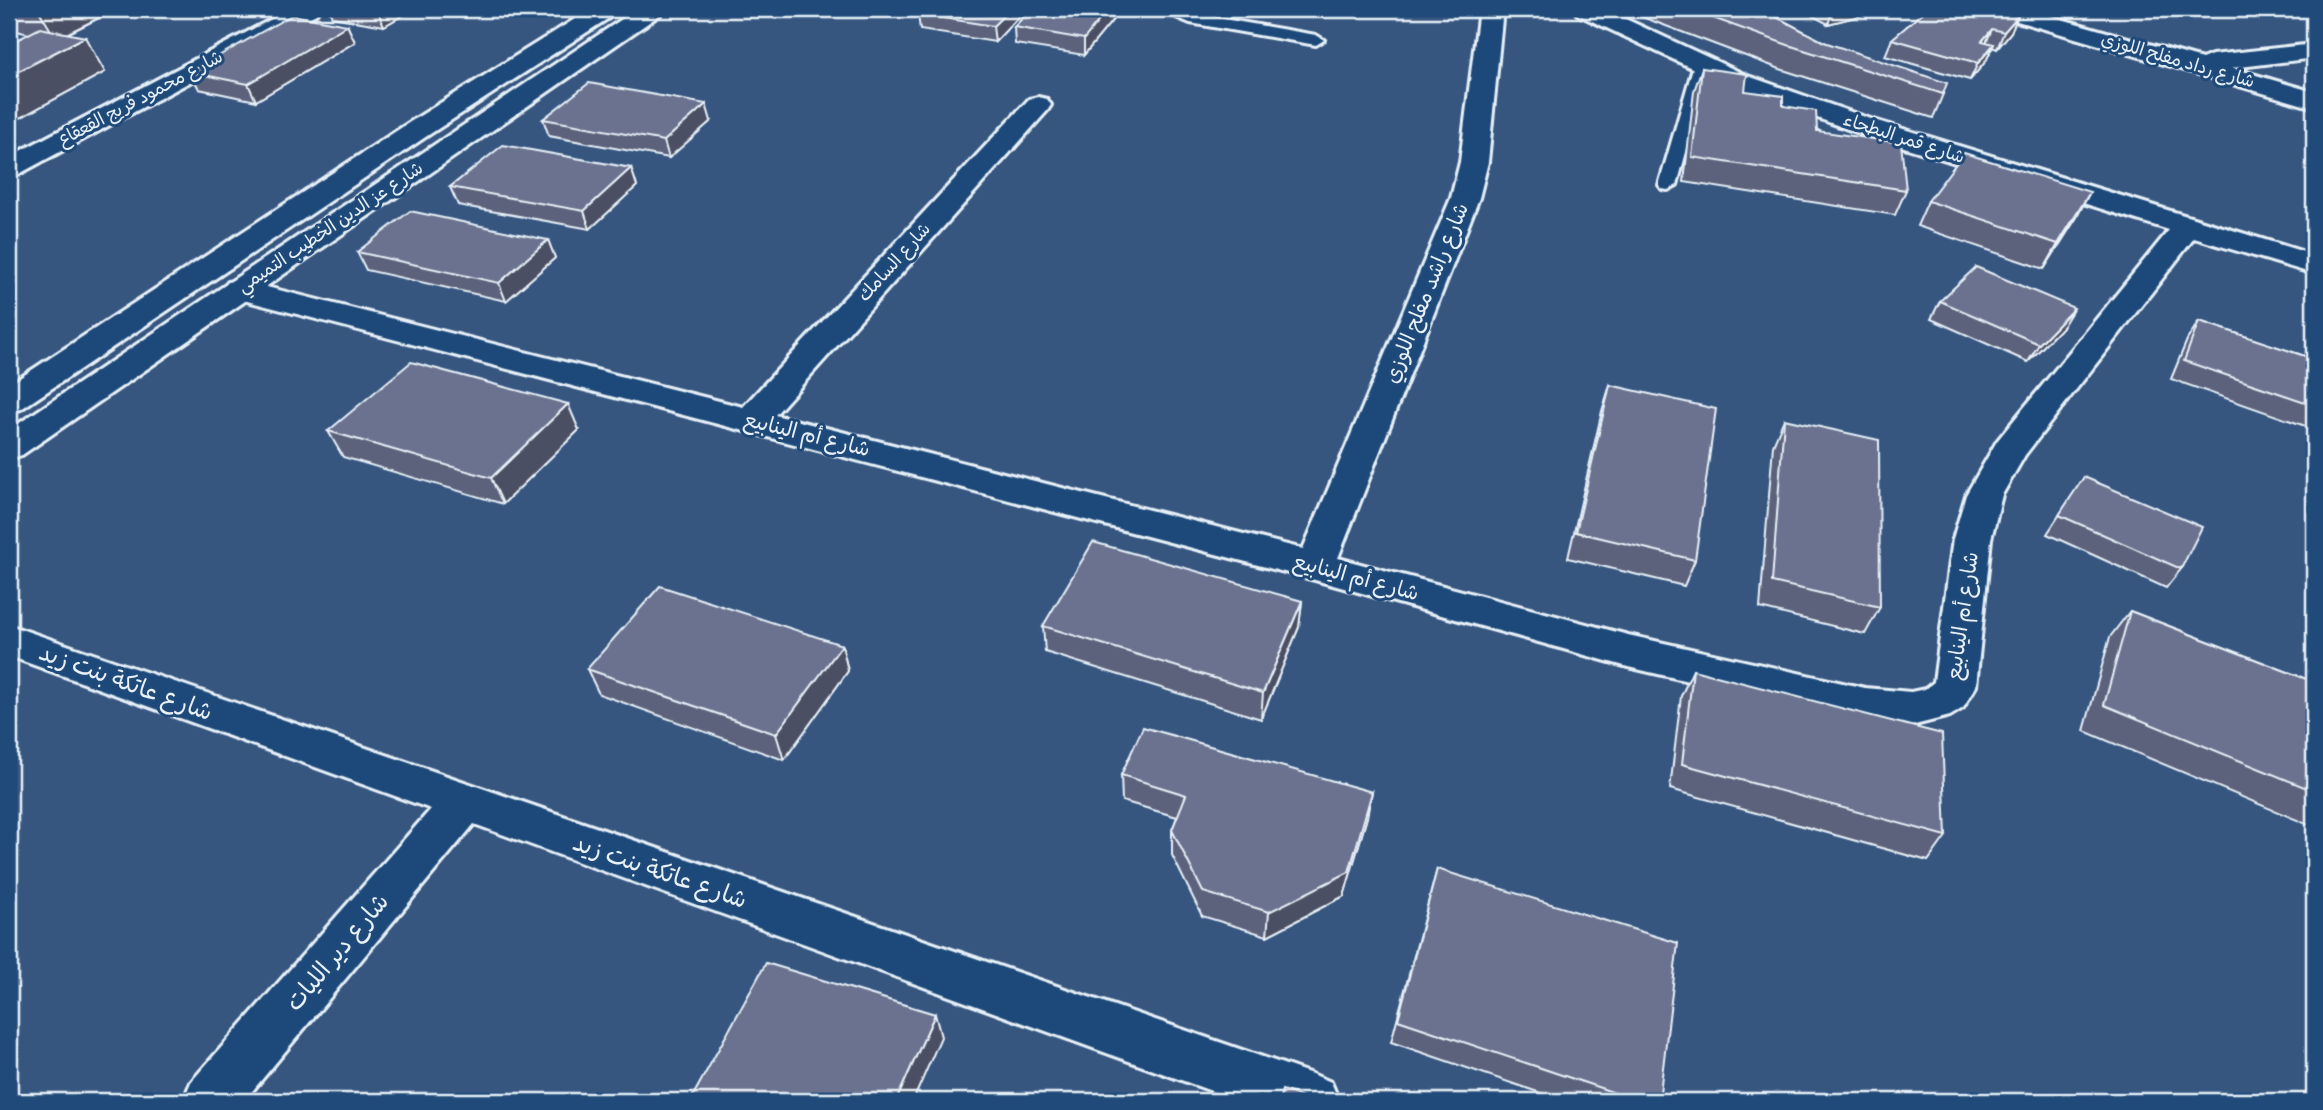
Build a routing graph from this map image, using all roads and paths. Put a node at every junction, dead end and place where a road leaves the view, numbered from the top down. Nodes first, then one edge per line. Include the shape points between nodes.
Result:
1 (308, 9) edge
2 (607, 9) edge
3 (653, 9) edge
4 (1169, 9) edge
5 (1491, 9) edge
6 (1585, 9) edge
7 (2001, 9) edge
8 (1316, 40) dead end
9 (2314, 51) edge
10 (1702, 64) junction
11 (2195, 65) junction
12 (2314, 100) edge
13 (1038, 105) dead end
14 (9, 168) edge
15 (1668, 185) dead end
16 (2187, 227) junction
17 (2314, 264) edge
18 (239, 289) junction
19 (9, 401) edge
20 (751, 420) junction
21 (9, 447) edge
22 (1315, 566) junction
23 (9, 640) edge
24 (464, 802) junction
25 (210, 1101) edge
26 (1312, 1101) edge

1 - 14 street, شارع محمود فريج القعقاع
2 - 19 street, شارع عز الدين الخطيب التميمي
3 - 18 street, شارع عز الدين الخطيب التميمي
4 - 8 lane via 1190,18
5 - 22 street, شارع راشد مفلح اللوزي via 1474,162 1465,198
6 - 10 street, شارع قمر البطحاء
7 - 11 street, شارع رداد مفلح اللوزي
9 - 11 street
10 - 15 lane
10 - 16 street, شارع قمر البطحاء via 1875,129
11 - 12 street, شارع رداد مفلح اللوزي
13 - 20 street, شارع السامك
16 - 17 street, شارع قمر البطحاء
16 - 22 street, شارع أم الينابيع via 2010,449 1984,495 1972,539 1955,686 1935,704 1911,709 1865,705 1628,651
18 - 20 street, شارع أم الينابيع
18 - 21 street, شارع عز الدين الخطيب التميمي
20 - 22 street, شارع أم الينابيع
23 - 24 street, شارع عاتكة بنت زيد
24 - 25 street, شارع دير الليات
24 - 26 street, شارع عاتكة بنت زيد

